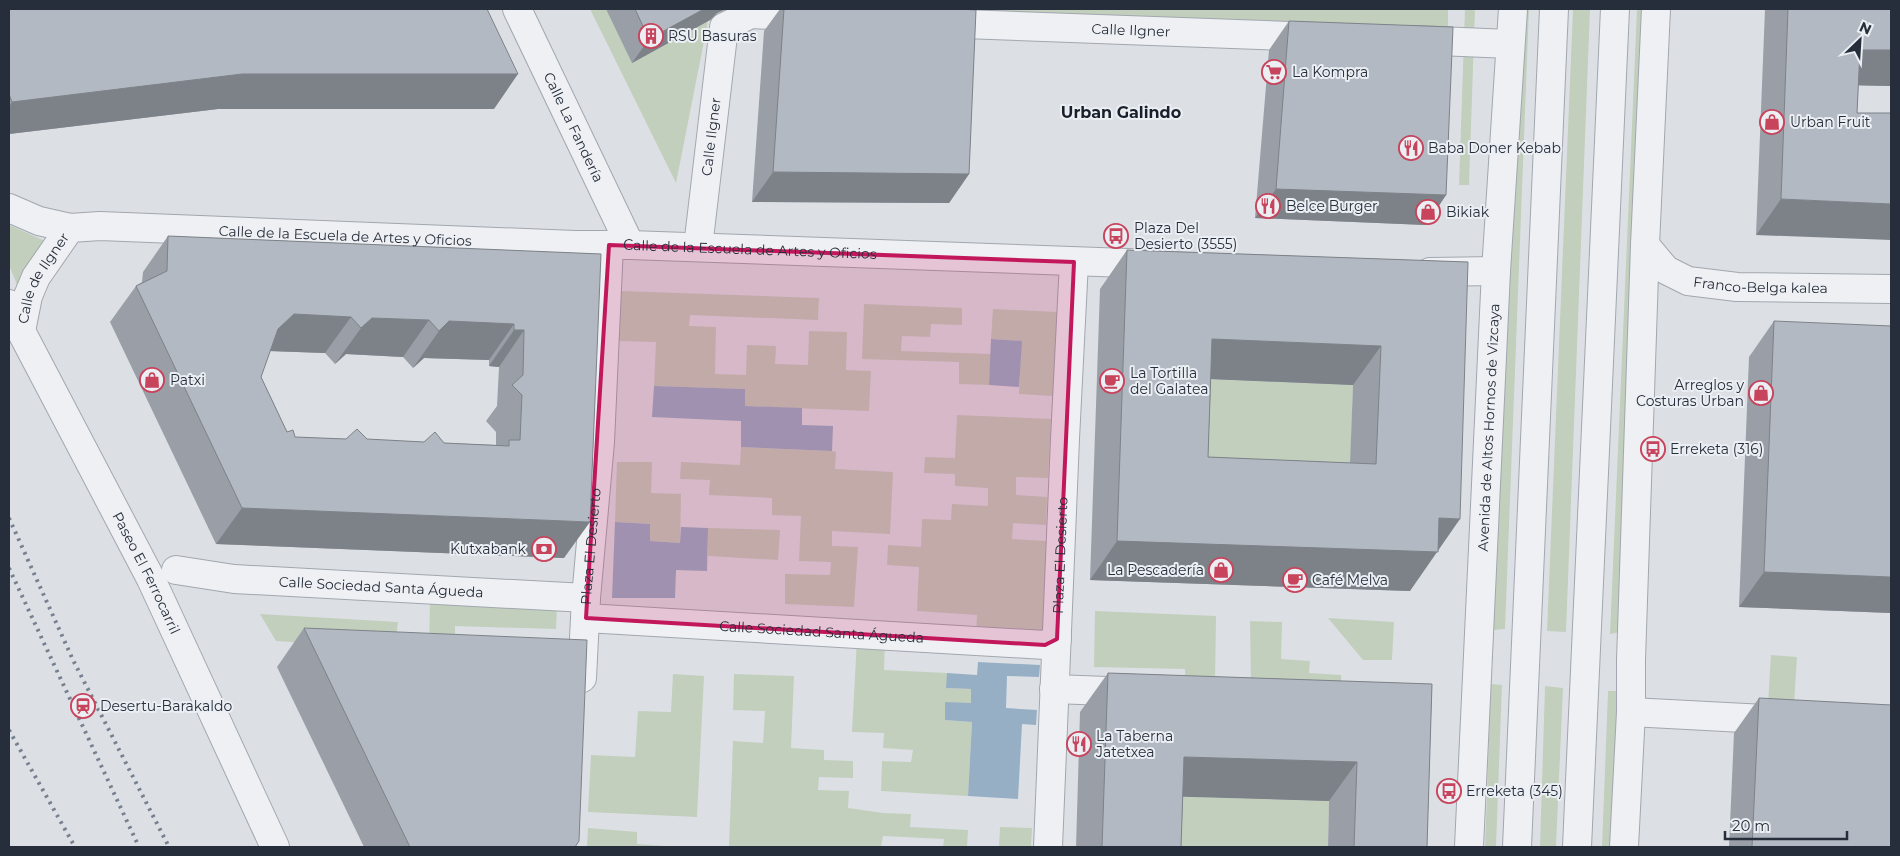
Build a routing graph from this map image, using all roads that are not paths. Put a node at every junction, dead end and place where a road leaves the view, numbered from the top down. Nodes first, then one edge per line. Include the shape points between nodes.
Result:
1 (517, 9) edge
2 (1512, 9) edge
3 (1554, 9) edge
4 (1615, 9) edge
5 (1656, 9) edge
6 (838, 18) edge
7 (916, 22) edge
8 (1336, 37) edge
9 (1394, 40) edge
10 (1510, 44) junction
11 (9, 208) edge
12 (70, 228) junction
13 (620, 245) junction
14 (1645, 245) junction
15 (698, 247) junction
16 (1074, 262) junction
17 (1183, 265) edge
18 (1496, 271) junction
19 (1402, 272) edge
20 (1891, 289) edge
21 (9, 304) edge
22 (21, 331) junction
23 (176, 570) dead end
24 (586, 608) junction
25 (1057, 639) junction
26 (1054, 689) junction
27 (1162, 693) edge
28 (581, 707) edge
29 (1631, 712) junction
30 (1802, 721) edge
31 (275, 847) edge
32 (1048, 847) edge
33 (1469, 847) edge
34 (1517, 847) edge
35 (1577, 847) edge
36 (1624, 847) edge

1 - 13 street, Calle La Fandería
2 - 10 street, Avenida de Altos Hornos de Vizcaya
3 - 34 street
4 - 35 street
5 - 14 street
6 - 15 street, Calle Ilgner via 750,14 724,26
7 - 8 street, Calle Ilgner
9 - 10 street
10 - 18 street, Avenida de Altos Hornos de Vizcaya
11 - 12 street, Calle de la Escuela de Artes y Oficios via 39,221
12 - 13 street, Calle de la Escuela de Artes y Oficios via 100,226
12 - 22 street, Calle de Ilgner via 36,277 28,296
13 - 15 street, Calle de la Escuela de Artes y Oficios
13 - 24 street, Plaza El Desierto
14 - 20 street, Franco-Belga kalea via 1666,270 1688,281 1737,287
14 - 29 street via 1630,660
15 - 16 street, Calle de la Escuela de Artes y Oficios
16 - 17 street, Calle de la Escuela de Artes y Oficios
16 - 25 street, Plaza El Desierto
18 - 19 street
18 - 33 street, Avenida de Altos Hornos de Vizcaya
21 - 22 street, Paseo El Ferrocarril
22 - 31 street, Paseo El Ferrocarril via 152,579
23 - 24 street, Calle Sociedad Santa Águeda via 234,579
24 - 25 street, Calle Sociedad Santa Águeda via 1045,645
24 - 28 street, Plaza El Desierto
25 - 26 street, Plaza El Desierto
26 - 27 street
26 - 32 street, Plaza El Desierto
29 - 30 street
29 - 36 street

